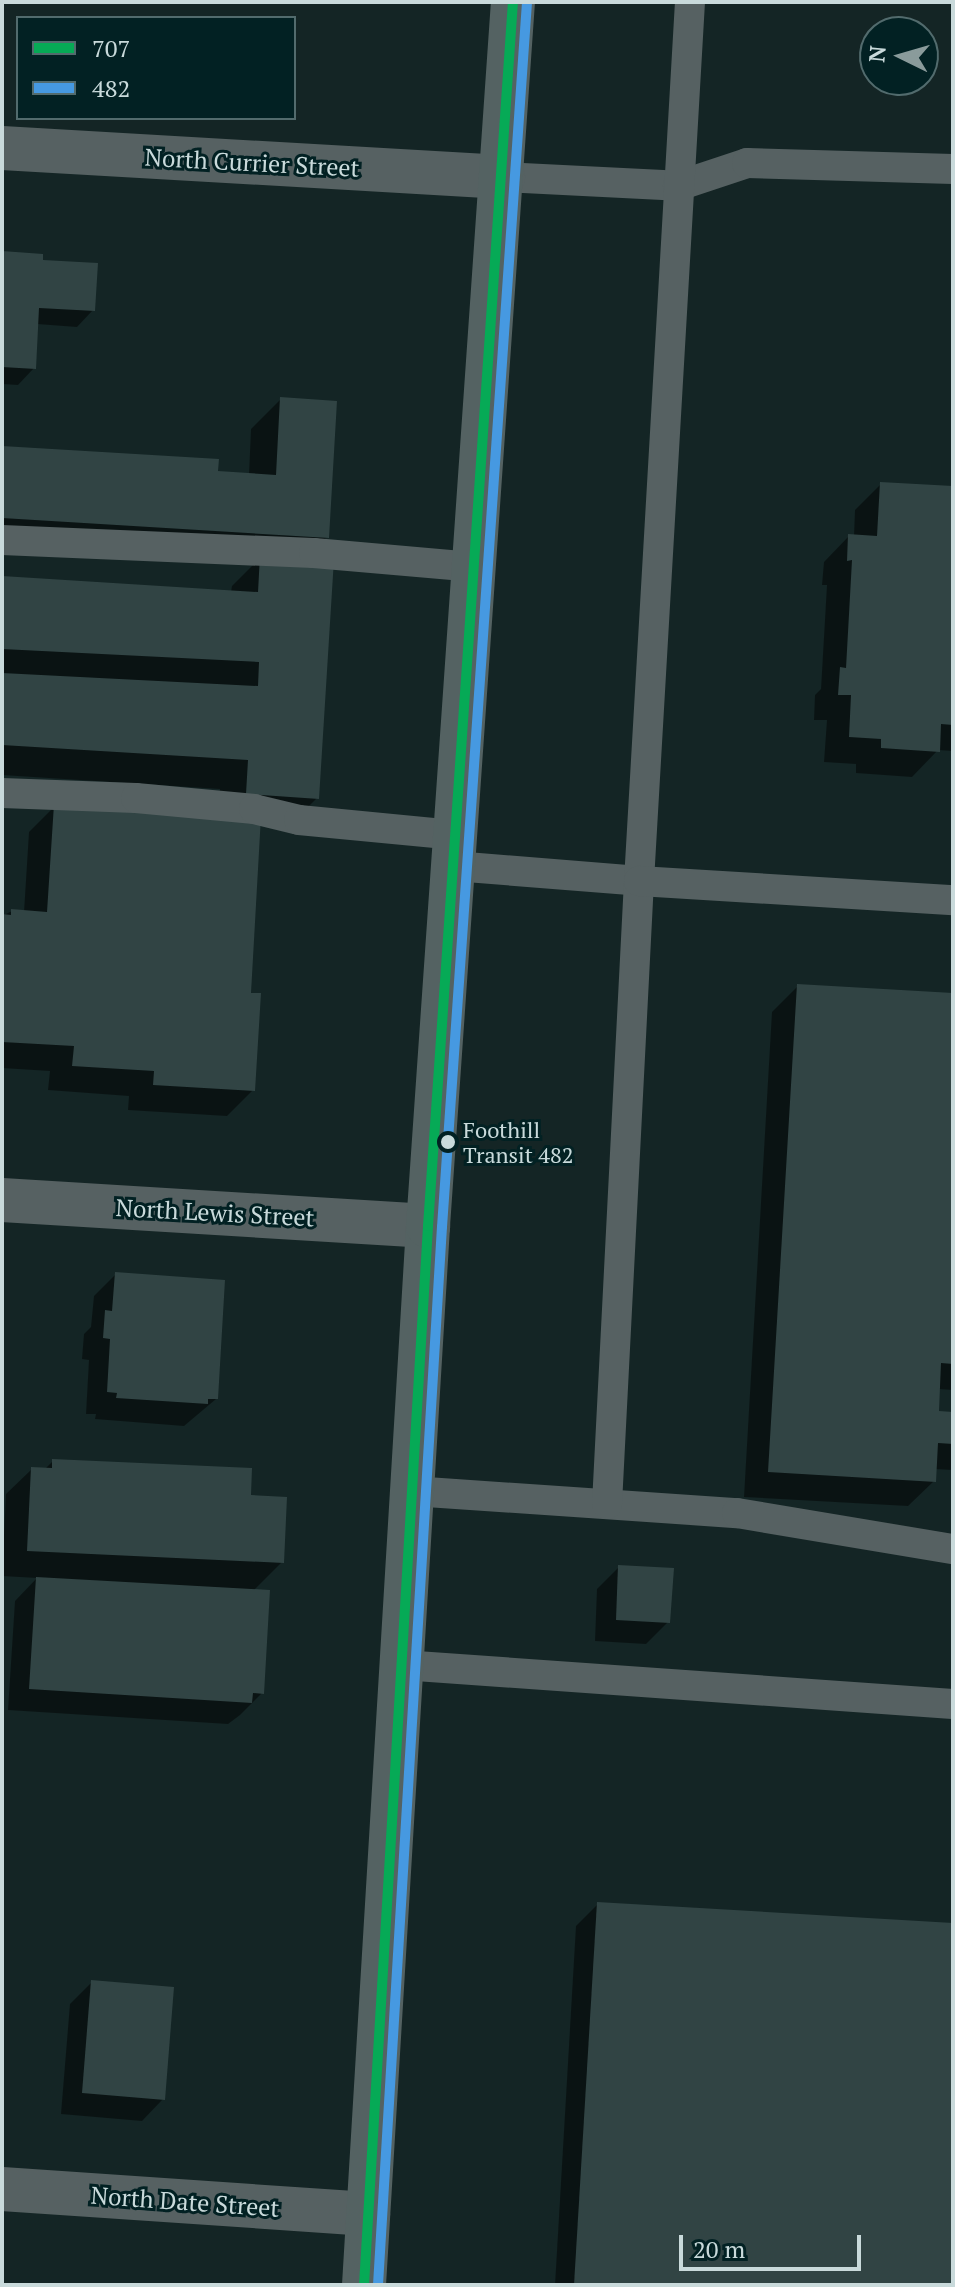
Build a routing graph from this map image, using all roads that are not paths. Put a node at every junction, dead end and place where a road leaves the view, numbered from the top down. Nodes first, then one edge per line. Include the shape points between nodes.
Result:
1 (513, 2) edge
2 (690, 2) edge
3 (2, 148) edge
4 (953, 169) edge
5 (503, 177) junction
6 (678, 186) junction
7 (2, 540) edge
8 (475, 567) junction
9 (2, 793) edge
10 (455, 851) junction
11 (639, 881) junction
12 (953, 900) edge
13 (2, 1200) edge
14 (428, 1226) junction
15 (412, 1491) junction
16 (607, 1504) junction
17 (953, 1549) edge
18 (402, 1665) junction
19 (953, 1704) edge
20 (2, 2189) edge
21 (368, 2214) junction
22 (364, 2285) edge

1 - 5 main road
2 - 6 lane
3 - 5 street, North Currier Street
4 - 6 lane via 747,163
5 - 6 lane
5 - 8 main road
6 - 11 lane
7 - 8 lane via 314,553
8 - 10 main road
9 - 10 lane via 254,809
10 - 11 lane
10 - 14 main road
11 - 12 lane
11 - 16 lane
13 - 14 street, North Lewis Street
14 - 15 main road
15 - 16 lane
15 - 18 main road
16 - 17 lane via 737,1513
18 - 19 lane
18 - 21 main road
20 - 21 street, North Date Street
21 - 22 main road

